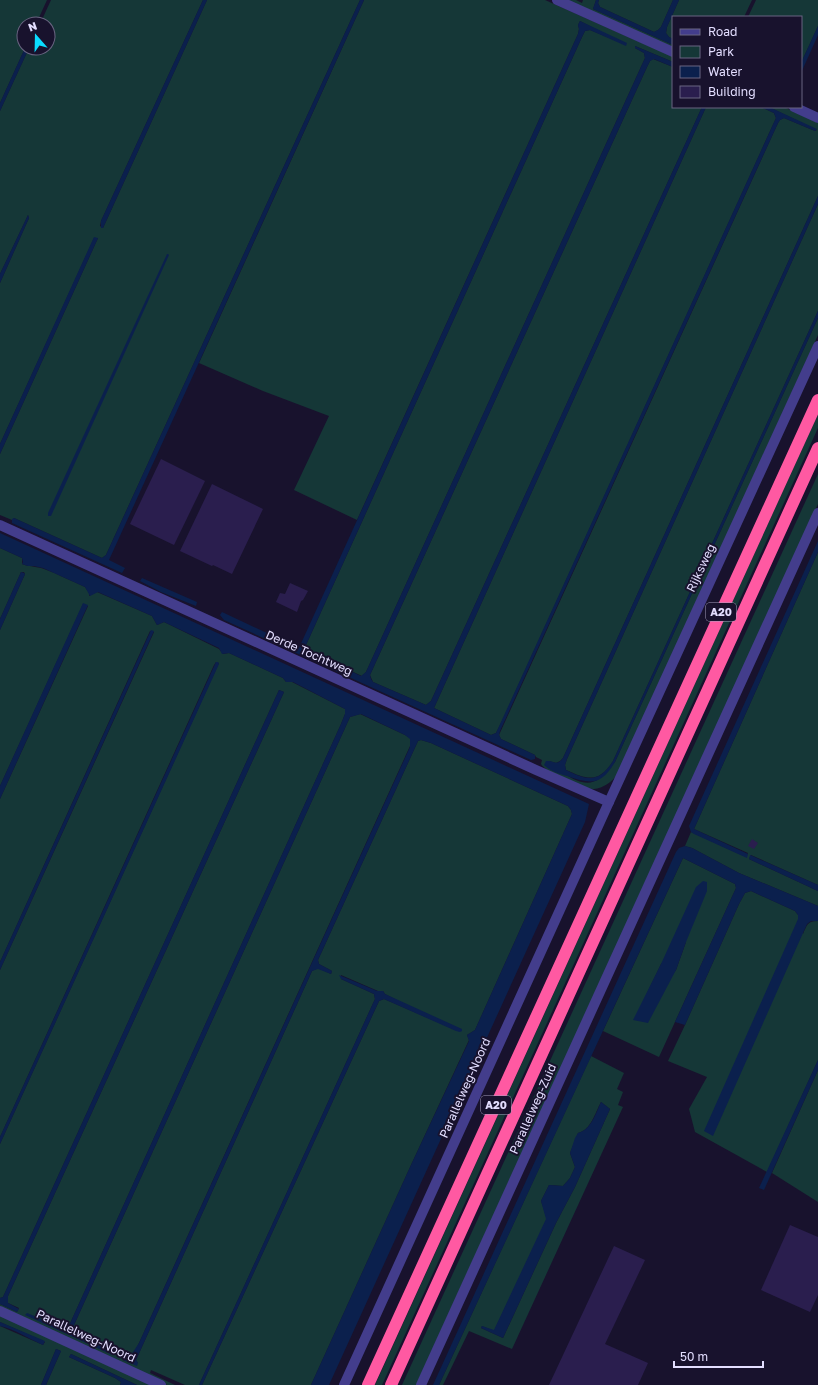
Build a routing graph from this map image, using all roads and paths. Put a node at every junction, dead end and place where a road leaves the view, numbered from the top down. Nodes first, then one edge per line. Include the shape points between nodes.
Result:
1 (557, 0) edge
2 (672, 52) edge
3 (796, 108) edge
4 (818, 118) edge
5 (818, 346) edge
6 (818, 400) edge
7 (818, 448) edge
8 (818, 513) edge
9 (0, 525) edge
10 (609, 802) junction
11 (0, 1311) edge
12 (161, 1385) edge
13 (344, 1385) edge
14 (368, 1385) edge
15 (391, 1385) edge
16 (421, 1385) edge

1 - 2 street
3 - 4 street
5 - 10 street, Rijksweg
6 - 14 highway, A20
7 - 15 highway, A20
8 - 16 street, Parallelweg-Zuid
9 - 10 street, Derde Tochtweg
10 - 13 street, Parallelweg-Noord
11 - 12 street, Parallelweg-Noord

